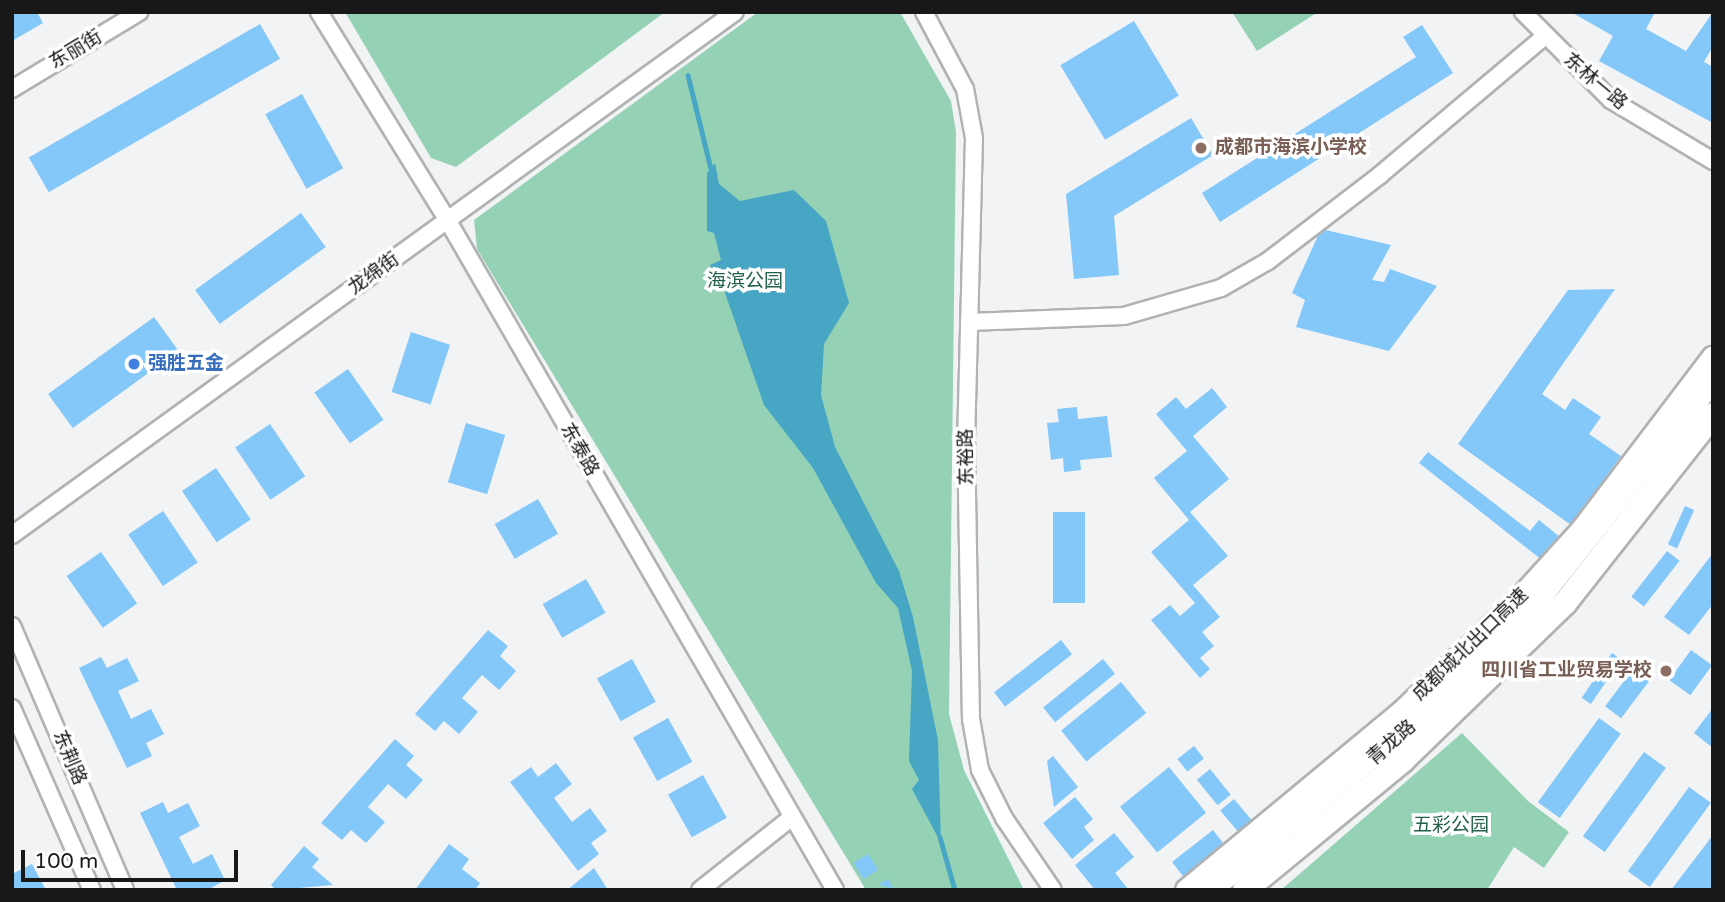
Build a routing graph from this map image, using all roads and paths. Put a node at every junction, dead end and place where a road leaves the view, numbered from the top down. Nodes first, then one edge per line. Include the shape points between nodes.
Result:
1 (139, 12) edge
2 (318, 12) edge
3 (735, 12) edge
4 (925, 12) edge
5 (1523, 12) edge
6 (1544, 37) junction
7 (12, 89) edge
8 (1713, 161) edge
9 (448, 221) junction
10 (969, 322) junction
11 (1713, 358) edge
12 (1713, 384) edge
13 (1713, 414) edge
14 (12, 535) edge
15 (12, 626) edge
16 (12, 708) edge
17 (791, 818) junction
18 (92, 890) edge
19 (125, 890) edge
20 (700, 890) edge
21 (835, 890) edge
22 (1054, 890) edge
23 (1187, 890) edge
24 (1215, 890) edge
25 (1244, 890) edge

1 - 7 street, 东丽街
2 - 9 street, 东泰路
3 - 9 street, 龙绵街
4 - 10 street, 东裕路 via 965,89 974,138
5 - 6 street, 东林一路
6 - 8 street, 东林一路 via 1611,100
6 - 10 street via 1380,176 1268,261 1221,288 1124,316
9 - 14 street, 龙绵街
9 - 17 street, 东泰路
10 - 22 street, 东裕路 via 971,719 980,770 998,806
11 - 23 highway, 成都城北出口高速 via 1583,529 1516,603 1402,712
12 - 24 street, 青龙路 via 1542,600 1403,735
13 - 25 highway, 成都城北出口高速 via 1565,602 1402,760
15 - 19 street, 东荆路
16 - 18 street, 东荆路
17 - 20 street
17 - 21 street, 东泰路

